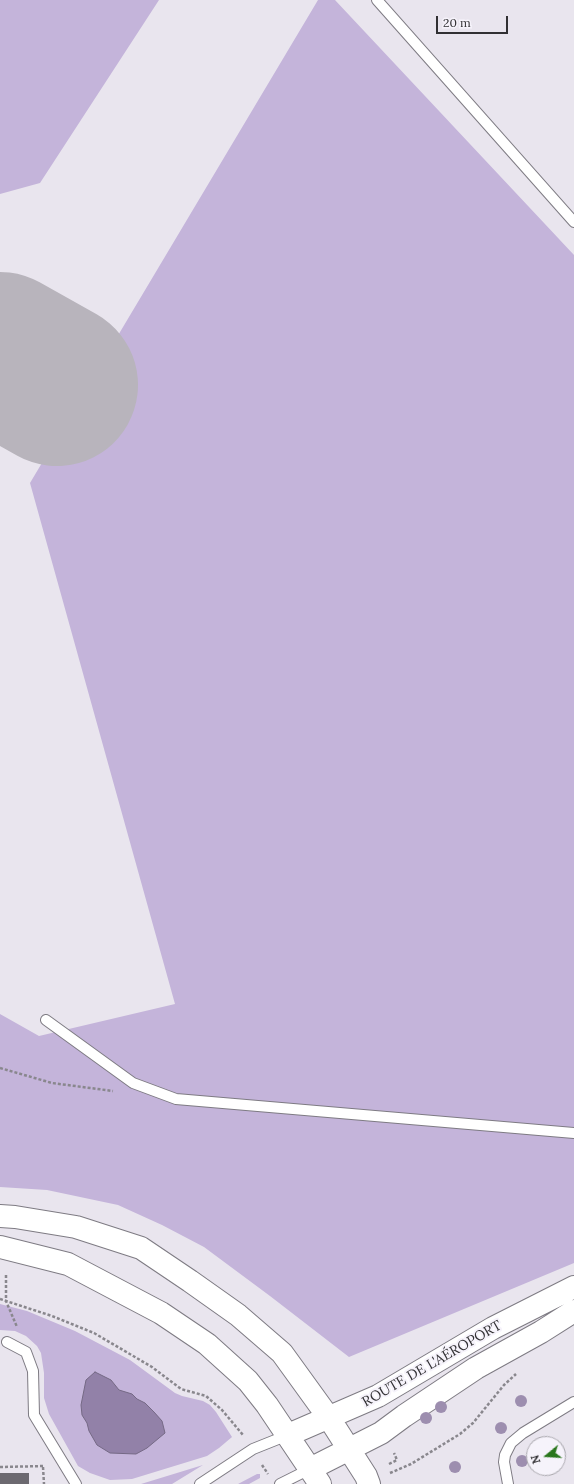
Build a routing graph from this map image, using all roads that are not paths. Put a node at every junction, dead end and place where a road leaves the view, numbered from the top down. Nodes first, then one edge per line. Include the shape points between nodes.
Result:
1 (377, 0) edge
2 (574, 222) edge
3 (46, 1020) dead end
4 (574, 1133) edge
5 (0, 1216) edge
6 (0, 1247) edge
7 (574, 1287) edge
8 (574, 1311) edge
9 (7, 1342) dead end
10 (574, 1402) edge
11 (329, 1418) junction
12 (288, 1435) junction
13 (349, 1450) junction
14 (315, 1476) edge
15 (76, 1484) edge
16 (200, 1484) edge
17 (280, 1484) edge
18 (369, 1484) edge
19 (508, 1484) edge

1 - 2 lane
3 - 4 lane via 133,1083 176,1099
5 - 11 street via 76,1227 140,1248 238,1315 282,1353
6 - 12 street via 68,1264 161,1313 208,1344 248,1381
7 - 11 street, ROUTE DE L'AÉROPORT via 493,1328 378,1396
8 - 13 street, ROUTE DE L'AÉROPORT via 476,1368 381,1433
9 - 15 lane via 26,1352 33,1371 34,1416
10 - 19 lane via 511,1443 504,1462
11 - 12 street, ROUTE DE L'AÉROPORT
11 - 13 street
12 - 14 street
12 - 16 lane via 253,1450
13 - 14 street, ROUTE DE L'AÉROPORT
13 - 18 street
14 - 17 lane

